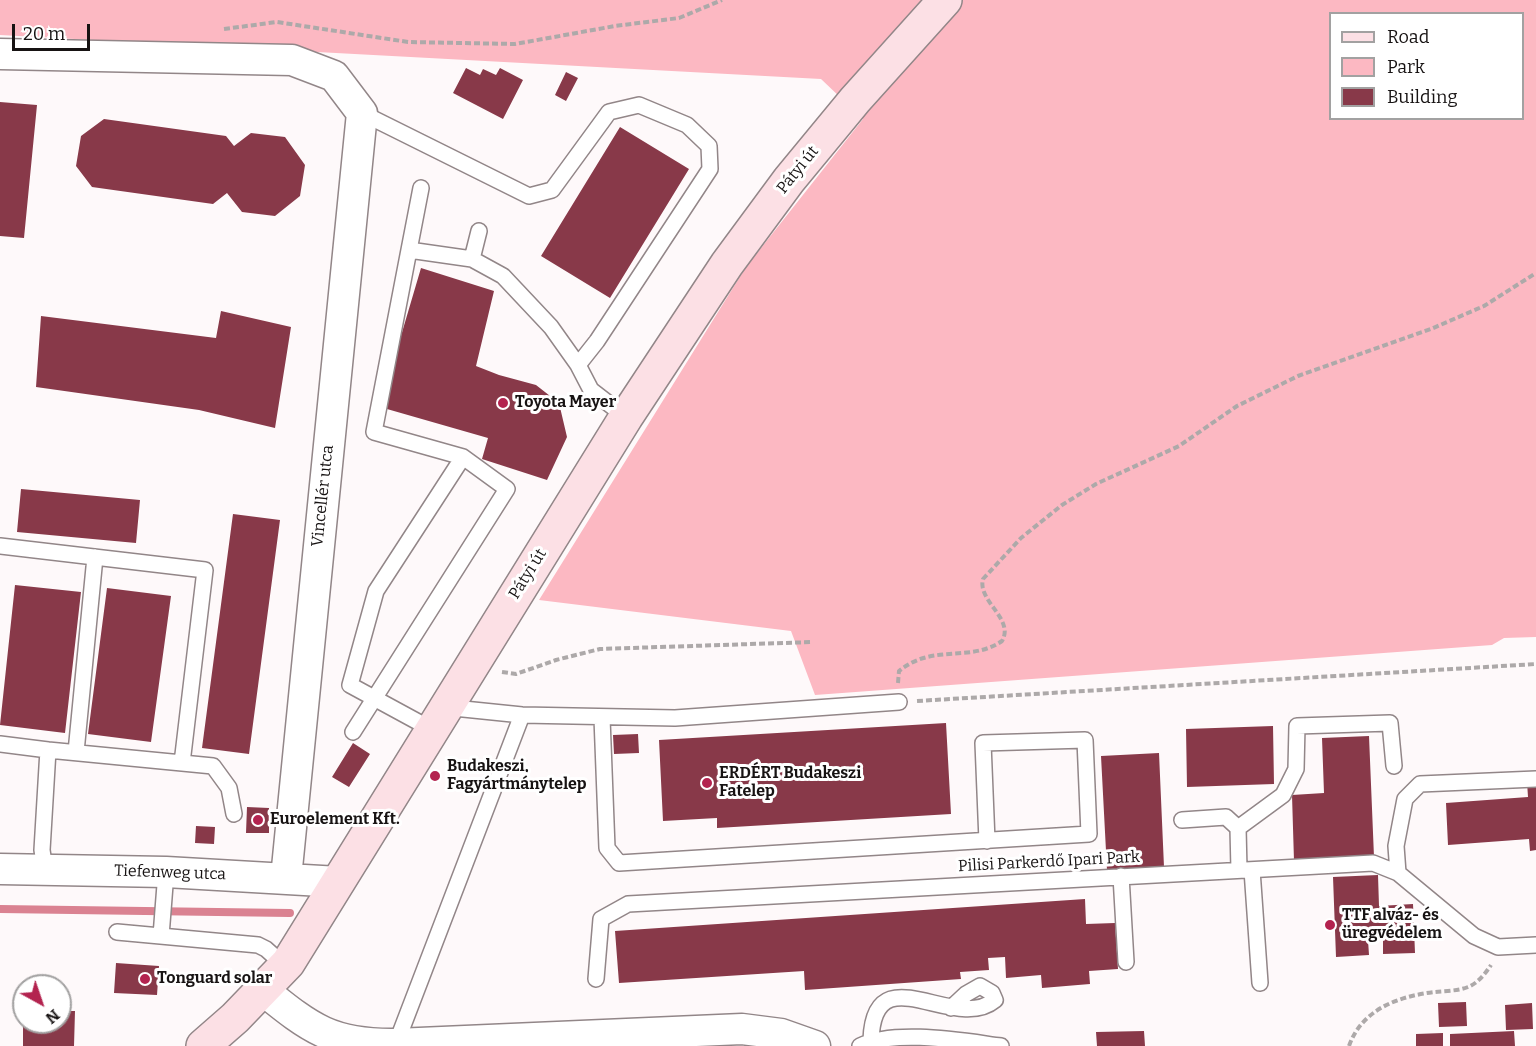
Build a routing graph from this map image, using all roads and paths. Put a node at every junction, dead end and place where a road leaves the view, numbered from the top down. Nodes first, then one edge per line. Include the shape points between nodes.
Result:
1 (722, 0) edge
2 (945, 0) edge
3 (221, 29) dead end
4 (0, 54) edge
5 (362, 113) junction
6 (421, 188) dead end
7 (479, 231) dead end
8 (409, 250) junction
9 (472, 259) junction
10 (1536, 273) edge
11 (578, 365) junction
12 (626, 417) junction
13 (463, 457) junction
14 (0, 546) edge
15 (95, 557) junction
16 (813, 642) dead end
17 (1535, 664) edge
18 (468, 669) junction
19 (376, 697) junction
20 (899, 702) junction
21 (522, 715) junction
22 (438, 718) junction
23 (602, 718) junction
24 (353, 732) dead end
25 (0, 744) edge
26 (48, 750) junction
27 (76, 752) junction
28 (182, 763) junction
29 (1394, 766) dead end
30 (1536, 779) edge
31 (234, 814) dead end
32 (1182, 820) dead end
33 (1238, 828) junction
34 (987, 841) junction
35 (0, 869) edge
36 (45, 870) junction
37 (1246, 870) junction
38 (166, 872) junction
39 (1398, 873) junction
40 (1121, 876) junction
41 (286, 878) junction
42 (339, 882) junction
43 (117, 932) dead end
44 (161, 936) junction
45 (1536, 945) edge
46 (1498, 947) junction
47 (1125, 962) dead end
48 (285, 966) junction
49 (596, 980) dead end
50 (1260, 984) dead end
51 (263, 990) junction
52 (951, 1008) dead end
53 (313, 1038) edge
54 (623, 1040) edge
55 (865, 1043) edge
56 (396, 1044) junction
57 (203, 1046) edge
58 (815, 1046) edge
59 (1001, 1046) edge
60 (1349, 1046) edge

1 - 3 path via 679,18 515,44 408,42 277,22
2 - 12 main road, Pátyi út via 789,180 727,264
4 - 5 street via 292,60 334,76
5 - 11 lane via 529,196 552,190 609,112 639,105 687,126 709,146 710,169
5 - 41 street, Vincellér utca
6 - 8 lane
7 - 9 lane
8 - 9 lane
8 - 13 lane via 374,432
9 - 11 lane via 503,276 551,327
10 - 20 path via 1484,306 1431,329 1280,384 1237,406 1179,446 1096,484 1062,505 982,579 982,588 1004,627 1002,641 983,650 921,656 898,672
11 - 12 lane via 591,390
12 - 18 main road, Pátyi út
13 - 19 lane via 376,591 350,685
13 - 19 lane via 507,489
14 - 15 lane
15 - 27 lane
15 - 28 lane via 205,570
16 - 18 path via 600,649 516,674
17 - 20 path
18 - 22 main road, Pátyi út
19 - 22 lane
19 - 24 lane
20 - 23 lane via 720,717
21 - 22 lane
21 - 23 lane
21 - 56 lane
22 - 42 main road, Pátyi út
23 - 34 lane via 607,848 619,863
25 - 26 lane
26 - 27 lane
26 - 36 lane via 42,850
27 - 28 lane
28 - 31 lane via 213,766 228,788
29 - 33 lane via 1390,723 1297,726 1296,769 1283,795
30 - 39 lane via 1420,784 1405,799 1396,846
32 - 33 lane via 1226,817
33 - 37 lane
34 - 34 lane via 1089,834 1085,740 983,743
35 - 36 street, Tiefenweg utca
36 - 38 street, Tiefenweg utca
37 - 39 lane, Pilisi Parkerdő Ipari Park via 1373,863
37 - 40 lane, Pilisi Parkerdő Ipari Park
37 - 50 lane
38 - 41 street, Tiefenweg utca
38 - 44 lane
39 - 46 lane, Pilisi Parkerdő Ipari Park via 1474,936
40 - 47 lane
40 - 49 lane, Pilisi Parkerdő Ipari Park via 628,904 600,919
41 - 42 street, Tiefenweg utca
42 - 48 main road, Pátyi út
43 - 44 lane
44 - 48 lane via 258,945
45 - 46 lane, Pilisi Parkerdő Ipari Park
46 - 60 path via 1491,966 1477,982 1466,988 1409,995 1372,1012 1358,1027
48 - 51 main road, Pátyi út
51 - 53 street
51 - 57 main road, Pátyi út
52 - 55 lane via 898,997 881,1004
53 - 56 street
54 - 56 street
54 - 58 street via 757,1030
55 - 59 lane via 953,1040

